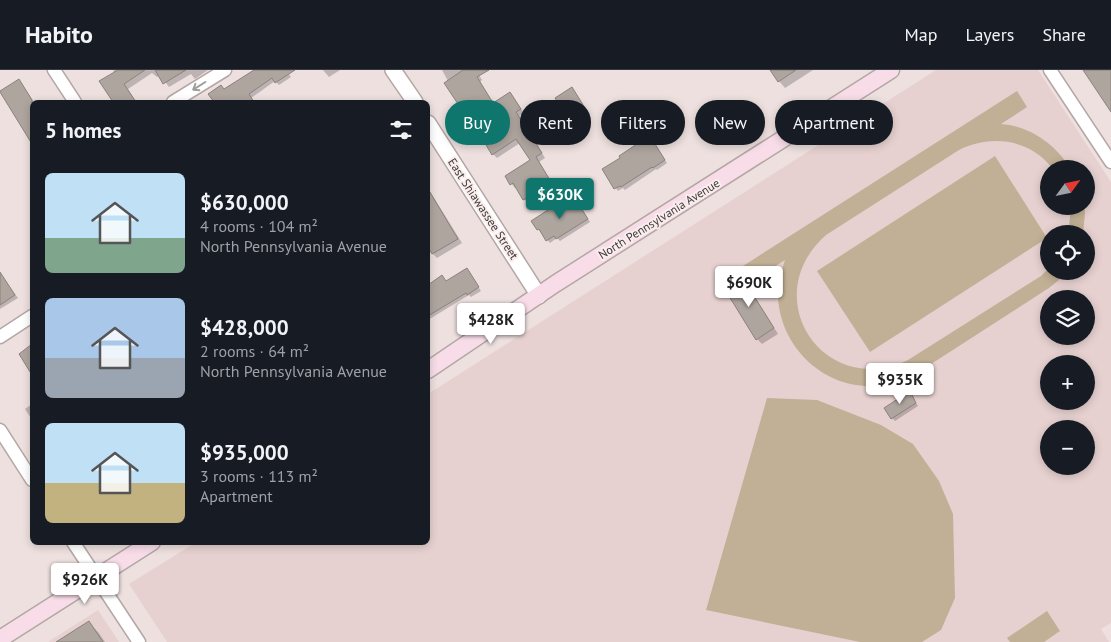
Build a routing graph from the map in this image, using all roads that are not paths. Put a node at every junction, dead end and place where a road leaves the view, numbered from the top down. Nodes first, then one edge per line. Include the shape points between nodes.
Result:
1 (54, 70) edge
2 (225, 70) edge
3 (394, 70) edge
4 (891, 70) edge
5 (1050, 70) edge
6 (873, 75) edge
7 (74, 100) edge
8 (176, 100) edge
9 (414, 100) edge
10 (430, 126) edge
11 (1111, 162) edge
12 (539, 296) junction
13 (30, 317) edge
14 (0, 337) edge
15 (430, 369) edge
16 (0, 430) edge
17 (30, 477) edge
18 (76, 545) edge
19 (147, 545) edge
20 (97, 578) junction
21 (0, 639) edge
22 (140, 642) edge

1 - 7 street
2 -> 8 street
3 - 9 street
4 - 6 main road, North Pennsylvania Avenue
5 - 11 street
6 - 12 main road, North Pennsylvania Avenue
10 - 12 street, East Shiawassee Street
12 - 15 main road, North Pennsylvania Avenue
13 - 14 street
16 - 17 street
18 - 20 street
19 - 20 main road
20 - 21 main road
20 - 22 street

